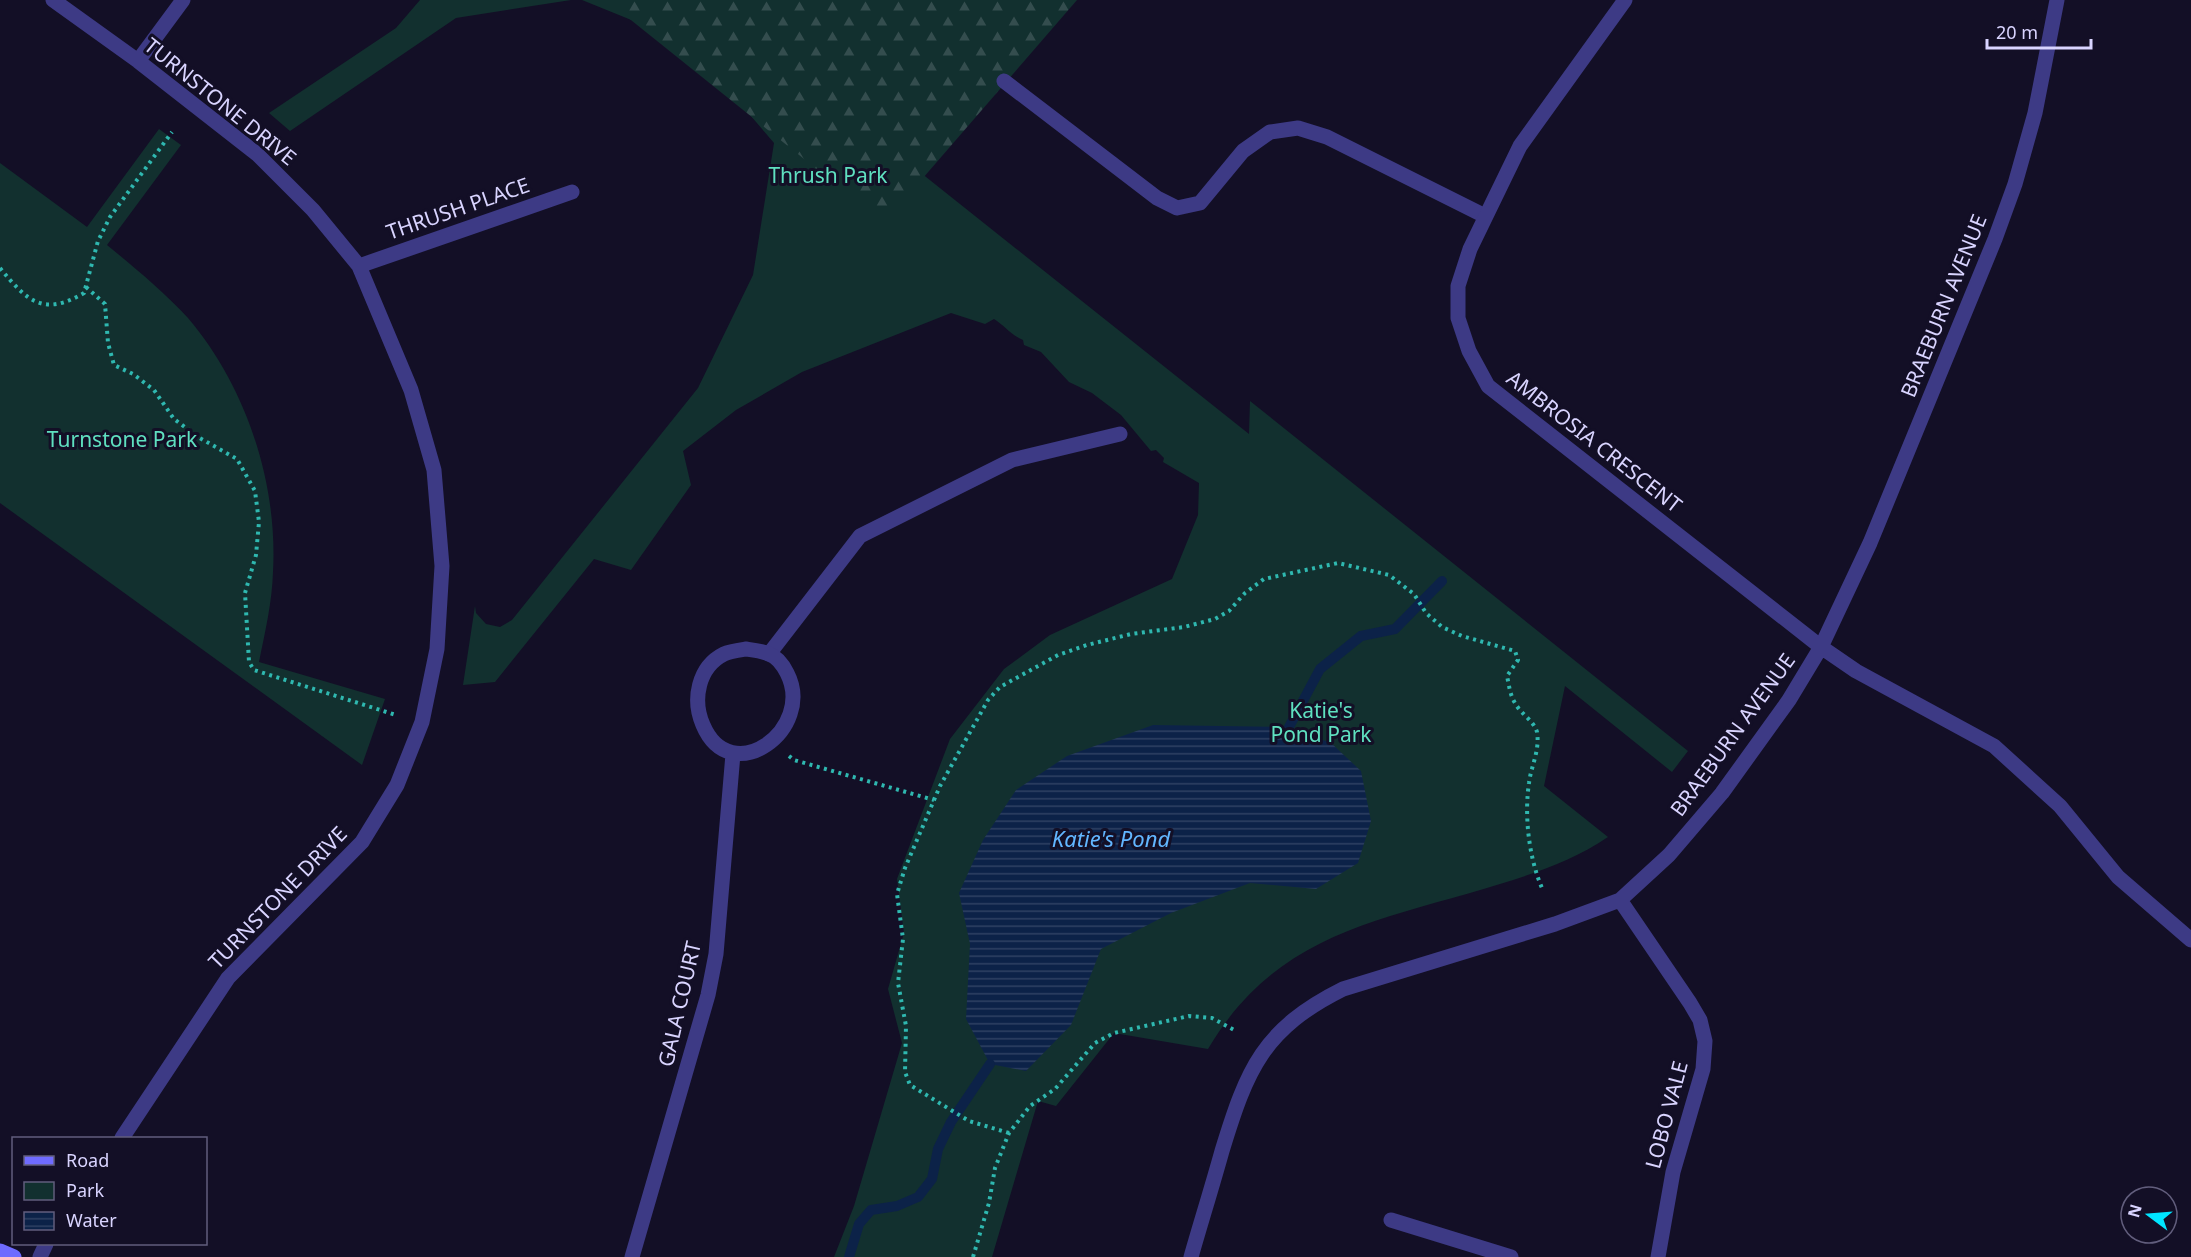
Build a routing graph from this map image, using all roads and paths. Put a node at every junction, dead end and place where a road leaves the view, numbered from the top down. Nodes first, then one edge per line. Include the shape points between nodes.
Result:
1 (53, 0) edge
2 (183, 0) edge
3 (1625, 0) edge
4 (2057, 0) edge
5 (138, 61) junction
6 (1005, 81) dead end
7 (172, 132) dead end
8 (572, 192) dead end
9 (1485, 216) junction
10 (359, 266) junction
11 (0, 268) edge
12 (86, 287) junction
13 (1120, 434) dead end
14 (1821, 647) junction
15 (769, 654) junction
16 (396, 715) dead end
17 (733, 754) junction
18 (789, 755) dead end
19 (934, 800) junction
20 (1542, 888) dead end
21 (1620, 900) junction
22 (2191, 940) edge
23 (1234, 1030) dead end
24 (1009, 1133) junction
25 (123, 1137) edge
26 (1391, 1220) dead end
27 (0, 1251) edge
28 (14, 1257) edge
29 (632, 1257) edge
30 (973, 1257) edge
31 (1191, 1257) edge
32 (1511, 1257) edge
33 (1658, 1257) edge

1 - 5 street, TURNSTONE DRIVE
2 - 5 street
3 - 9 street, AMBROSIA CRESCENT via 1520,146
4 - 14 street, BRAEBURN AVENUE via 2035,113 2003,217 1870,543
5 - 10 street, TURNSTONE DRIVE via 257,154 313,210
6 - 9 street via 1157,198 1177,208 1200,203 1243,151 1270,132 1298,128 1327,137
7 - 12 path via 110,217 98,241
8 - 10 street, THRUSH PLACE
9 - 14 street, AMBROSIA CRESCENT via 1458,286 1458,318 1468,351 1488,386
10 - 25 street, TURNSTONE DRIVE via 411,390 434,470 442,566 437,649 422,722 397,785 362,842 228,978
11 - 12 path via 18,290 36,303 64,305 84,293
12 - 16 path via 105,304 114,365 154,390 174,419 237,459 255,491 259,522 256,555 245,593 249,662 254,670
13 - 15 street via 1012,460 860,536
14 - 21 street, BRAEBURN AVENUE via 1789,700 1722,793 1669,855
14 - 22 street, AMBROSIA CRESCENT via 1856,671 1994,746 2060,806 2118,877
15 - 17 street via 782,664 790,679 790,716 782,733 767,744 752,753
15 - 17 street via 746,649 724,654 707,667 698,687 697,708 704,727 714,744
17 - 29 street, GALA COURT via 710,985
18 - 19 path via 794,760
19 - 20 path via 988,700 1000,687 1058,655 1131,634 1215,619 1230,611 1264,579 1338,563 1389,575 1414,594 1426,613 1442,627 1515,651 1518,660 1507,676 1509,689 1515,704 1537,731 1537,755 1527,803 1532,849
19 - 24 path via 897,894 903,939 898,983 906,1026 905,1072 910,1085 942,1107 969,1121
21 - 31 street, BRAEBURN AVENUE via 1343,989 1314,1003 1289,1022 1254,1065 1240,1091
21 - 33 street, LOBO VALE via 1690,1003 1706,1041 1703,1069 1673,1172
23 - 24 path via 1212,1018 1190,1016 1114,1033 1095,1043 1055,1089 1030,1106
24 - 30 path via 995,1168
26 - 32 street
27 - 28 main road

